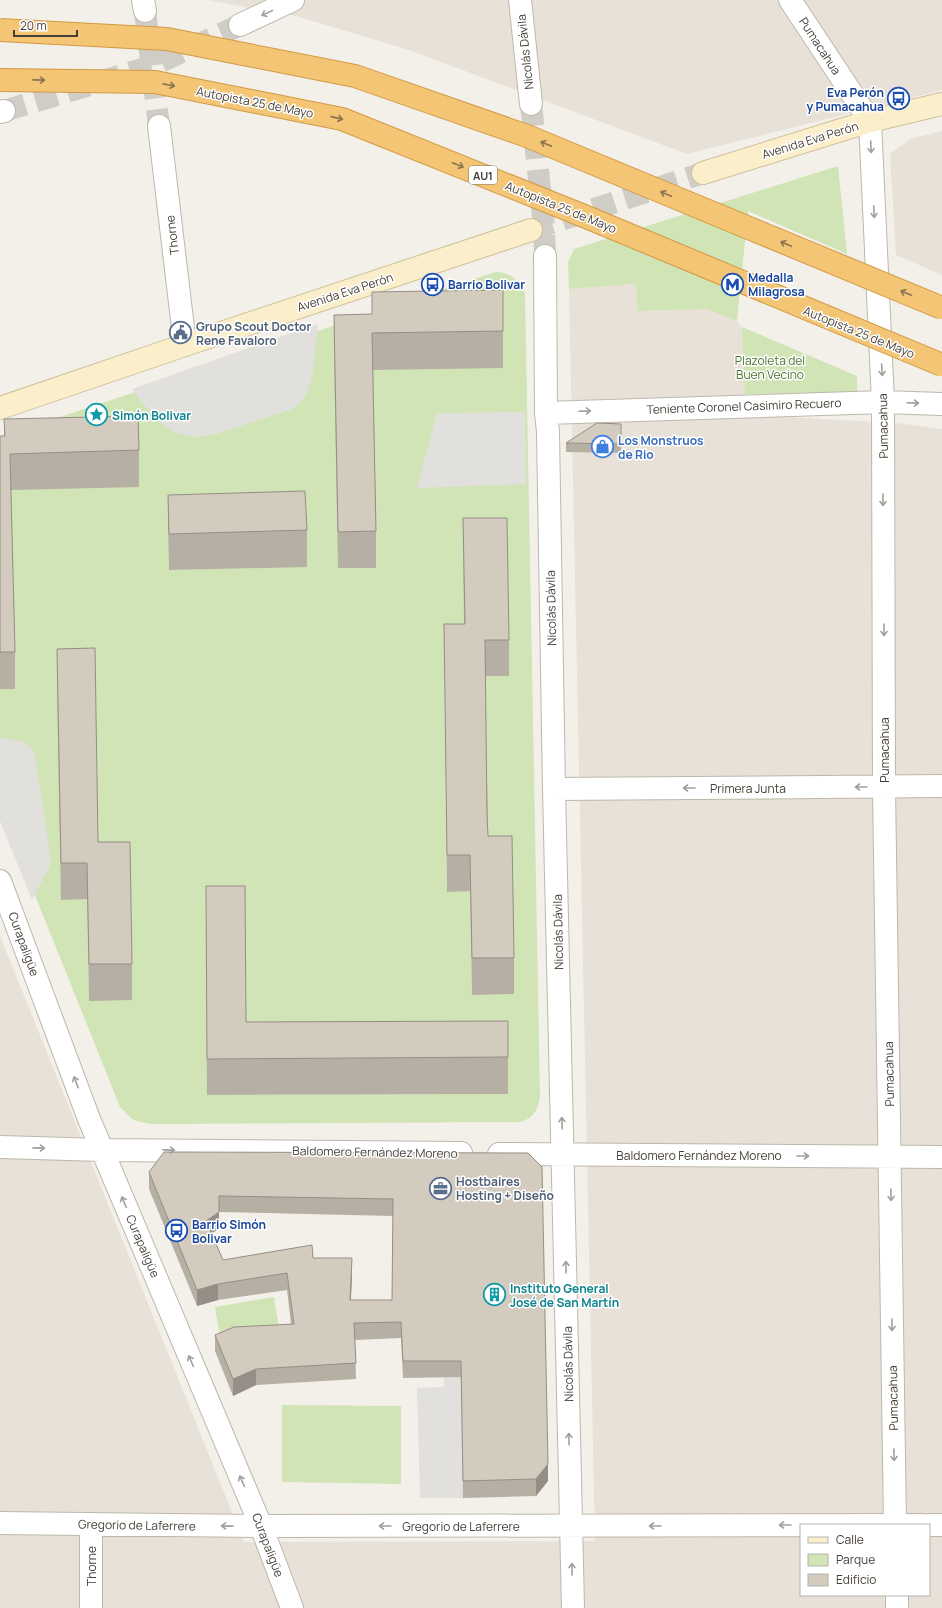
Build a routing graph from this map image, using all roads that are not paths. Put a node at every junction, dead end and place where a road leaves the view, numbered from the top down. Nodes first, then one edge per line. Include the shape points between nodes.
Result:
1 (293, 0) edge
2 (520, 0) edge
3 (790, 0) edge
4 (240, 25) tunnel mouth
5 (0, 30) edge
6 (0, 80) edge
7 (531, 104) tunnel mouth
8 (942, 104) edge
9 (870, 121) junction
10 (159, 126) tunnel mouth
11 (703, 173) tunnel mouth
12 (531, 230) tunnel mouth
13 (545, 256) tunnel mouth
14 (942, 308) edge
15 (185, 345) junction
16 (942, 365) edge
17 (883, 402) junction
18 (942, 404) edge
19 (0, 408) edge
20 (546, 413) junction
21 (942, 786) edge
22 (884, 787) junction
23 (554, 790) junction
24 (0, 881) edge
25 (0, 1147) edge
26 (102, 1150) junction
27 (563, 1154) junction
28 (890, 1156) junction
29 (942, 1156) edge
30 (0, 1523) edge
31 (91, 1524) junction
32 (895, 1524) edge
33 (800, 1525) edge
34 (930, 1525) edge
35 (942, 1525) edge
36 (261, 1526) junction
37 (571, 1526) junction
38 (897, 1596) edge
39 (91, 1608) edge
40 (292, 1608) edge
41 (573, 1608) edge
42 (897, 1608) edge

1 -> 4 street
2 - 7 street, Nicolás Dávila
3 - 9 street, Pumacahua
14 -> 5 highway, bridge via 527,136 355,76 167,39
6 -> 16 highway, Autopista 25 de Mayo / AU1, bridge via 155,82 342,119 584,216
8 - 9 main road, Avenida Eva Perón
9 - 11 main road, Avenida Eva Perón
9 -> 17 street, Pumacahua
10 - 15 street, Thorne
12 - 15 main road, Avenida Eva Perón
13 - 20 street, Nicolás Dávila
15 - 19 main road, Avenida Eva Perón
17 -> 18 street, Teniente Coronel Casimiro Recuero
20 -> 17 street, Teniente Coronel Casimiro Recuero
17 -> 22 street, Pumacahua
20 - 23 street, Nicolás Dávila
21 - 22 street, Primera Junta
22 -> 23 street, Primera Junta
22 - 28 street, Pumacahua
27 -> 23 street, Nicolás Dávila
26 -> 24 street, Curapaligüe
25 -> 26 street, Baldomero Fernández Moreno
26 -> 27 street, Baldomero Fernández Moreno
36 -> 26 street, Curapaligüe
27 -> 28 street, Baldomero Fernández Moreno
37 -> 27 street, Nicolás Dávila
28 - 29 street, Baldomero Fernández Moreno
28 -> 32 street, Pumacahua
30 - 31 street, Gregorio de Laferrere
36 -> 31 street, Gregorio de Laferrere
31 - 39 street, Thorne
33 -> 37 street, Gregorio de Laferrere
34 - 35 street
37 -> 36 street, Gregorio de Laferrere
36 - 40 street, Curapaligüe
41 -> 37 street, Nicolás Dávila
38 - 42 street

